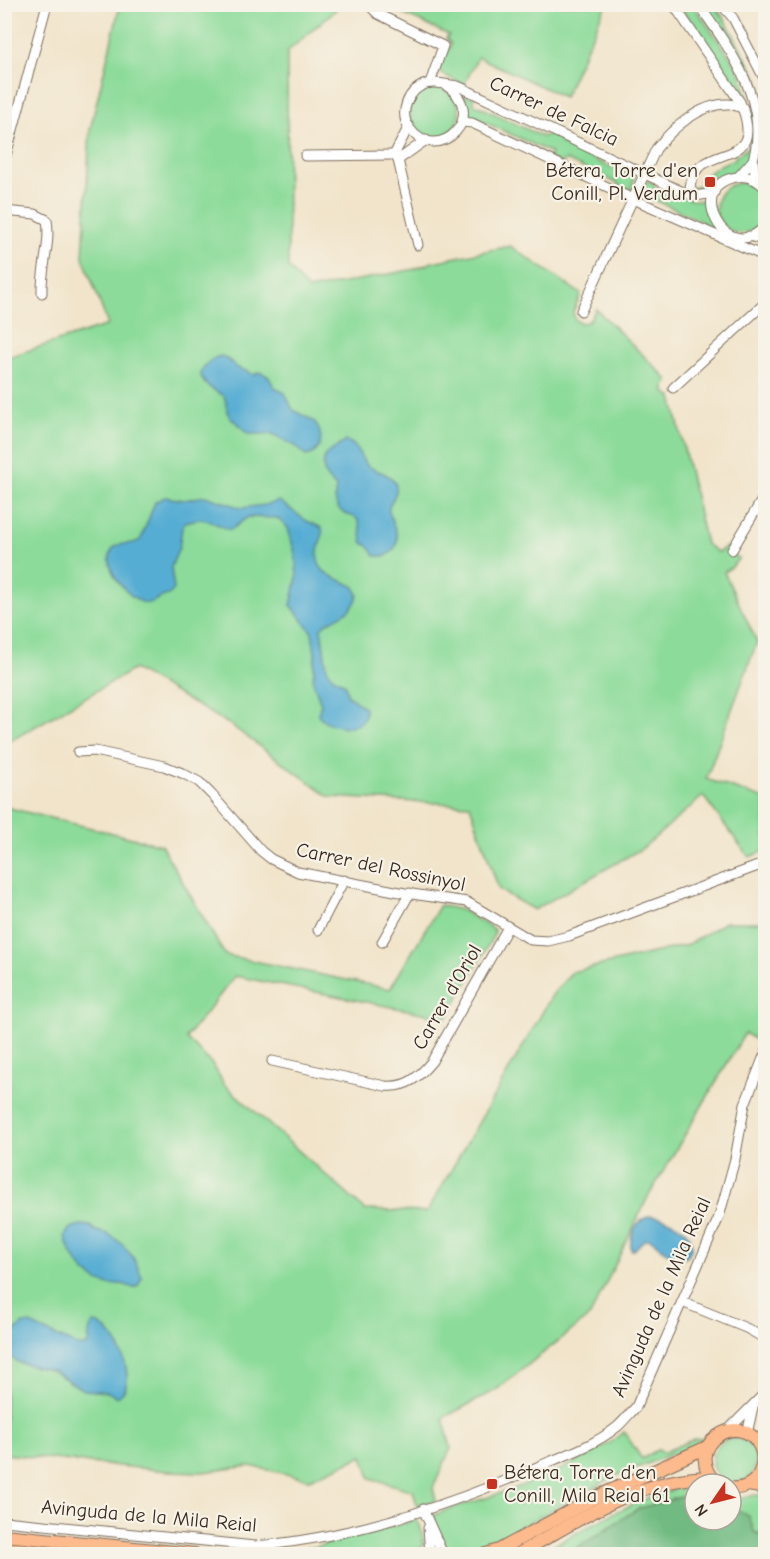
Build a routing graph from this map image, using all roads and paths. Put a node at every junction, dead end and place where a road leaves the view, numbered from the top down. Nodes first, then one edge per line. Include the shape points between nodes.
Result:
1 (47, 4) edge
2 (673, 4) edge
3 (698, 4) edge
4 (721, 4) edge
5 (370, 6) edge
6 (765, 82) edge
7 (430, 83) junction
8 (444, 84) junction
9 (743, 108) junction
10 (462, 122) junction
11 (409, 126) junction
12 (426, 140) junction
13 (305, 156) dead end
14 (396, 158) junction
15 (753, 160) junction
16 (4, 163) edge
17 (644, 174) junction
18 (739, 176) junction
19 (756, 180) junction
20 (765, 189) edge
21 (714, 193) junction
22 (695, 196) junction
23 (633, 199) junction
24 (4, 211) edge
25 (765, 225) edge
26 (748, 236) junction
27 (765, 243) edge
28 (418, 245) dead end
29 (765, 257) edge
30 (42, 293) dead end
31 (765, 302) edge
32 (581, 311) dead end
33 (673, 388) dead end
34 (765, 493) edge
35 (732, 550) dead end
36 (78, 752) dead end
37 (765, 863) edge
38 (344, 880) junction
39 (410, 893) junction
40 (508, 927) junction
41 (318, 930) dead end
42 (382, 942) dead end
43 (765, 1051) edge
44 (272, 1061) dead end
45 (682, 1302) junction
46 (765, 1339) edge
47 (765, 1392) edge
48 (753, 1407) junction
49 (727, 1431) junction
50 (747, 1434) junction
51 (707, 1447) junction
52 (764, 1456) edge
53 (708, 1472) edge
54 (683, 1478) edge
55 (748, 1485) junction
56 (743, 1487) edge
57 (765, 1488) edge
58 (423, 1509) junction
59 (4, 1521) edge
60 (428, 1523) junction
61 (4, 1535) edge
62 (4, 1548) edge
63 (69, 1554) edge
64 (195, 1554) edge
65 (430, 1554) edge
66 (443, 1554) edge
67 (486, 1554) edge
68 (518, 1554) edge

1 - 16 street
2 - 9 street
3 - 15 street via 747,77 759,122 760,137
4 - 6 street via 733,18
5 - 7 street via 378,14 443,46
7 - 8 street
7 - 11 street via 415,90 407,100
8 - 10 street via 459,96 464,113
8 - 17 street, Carrer de Falcia via 458,86
9 - 17 street via 718,106 683,122 656,149
9 - 22 street via 748,140 742,148 705,163 696,172 690,181
10 - 12 street via 448,138
10 - 23 street via 472,123
11 - 12 street
11 - 14 street
12 - 14 street
13 - 14 street
14 - 28 street
15 - 18 street
15 - 19 street
17 - 22 street, Carrer de Falcia
17 - 23 street
18 - 19 street
18 - 21 street via 724,181
19 - 20 street
21 - 22 street
21 - 26 street via 712,212 721,229 739,237
23 - 29 street
23 - 32 street
24 - 30 street via 35,214 47,220
25 - 26 street
26 - 27 street
31 - 33 street
34 - 35 street
36 - 38 street, Carrer del Rossinyol via 95,751 182,773 199,782 271,859 298,872
37 - 40 street, Carrer del Rossinyol via 569,936 531,940
38 - 39 street, Carrer del Rossinyol
38 - 41 street
39 - 40 street, Carrer del Rossinyol via 467,902
39 - 42 street
40 - 44 street, Carrer d'Oriol via 432,1061 410,1082 385,1086
43 - 45 street, Avinguda de la Mila Reial via 745,1104 719,1217
45 - 46 street
45 - 58 street, Avinguda de la Mila Reial via 636,1407 617,1427 590,1444 489,1488
47 - 48 street
48 - 49 street
48 - 50 street
49 - 50 main road
49 - 51 main road via 713,1438
50 - 52 main road
51 - 53 main road via 704,1457
51 - 67 main road via 592,1499
52 - 55 main road via 760,1472
54 - 68 main road via 625,1496
55 - 56 main road
55 - 57 main road
58 - 59 street, Avinguda de la Mila Reial via 330,1536 255,1546
58 - 60 street
60 - 65 street
60 - 66 street
61 - 64 main road
62 - 63 main road

